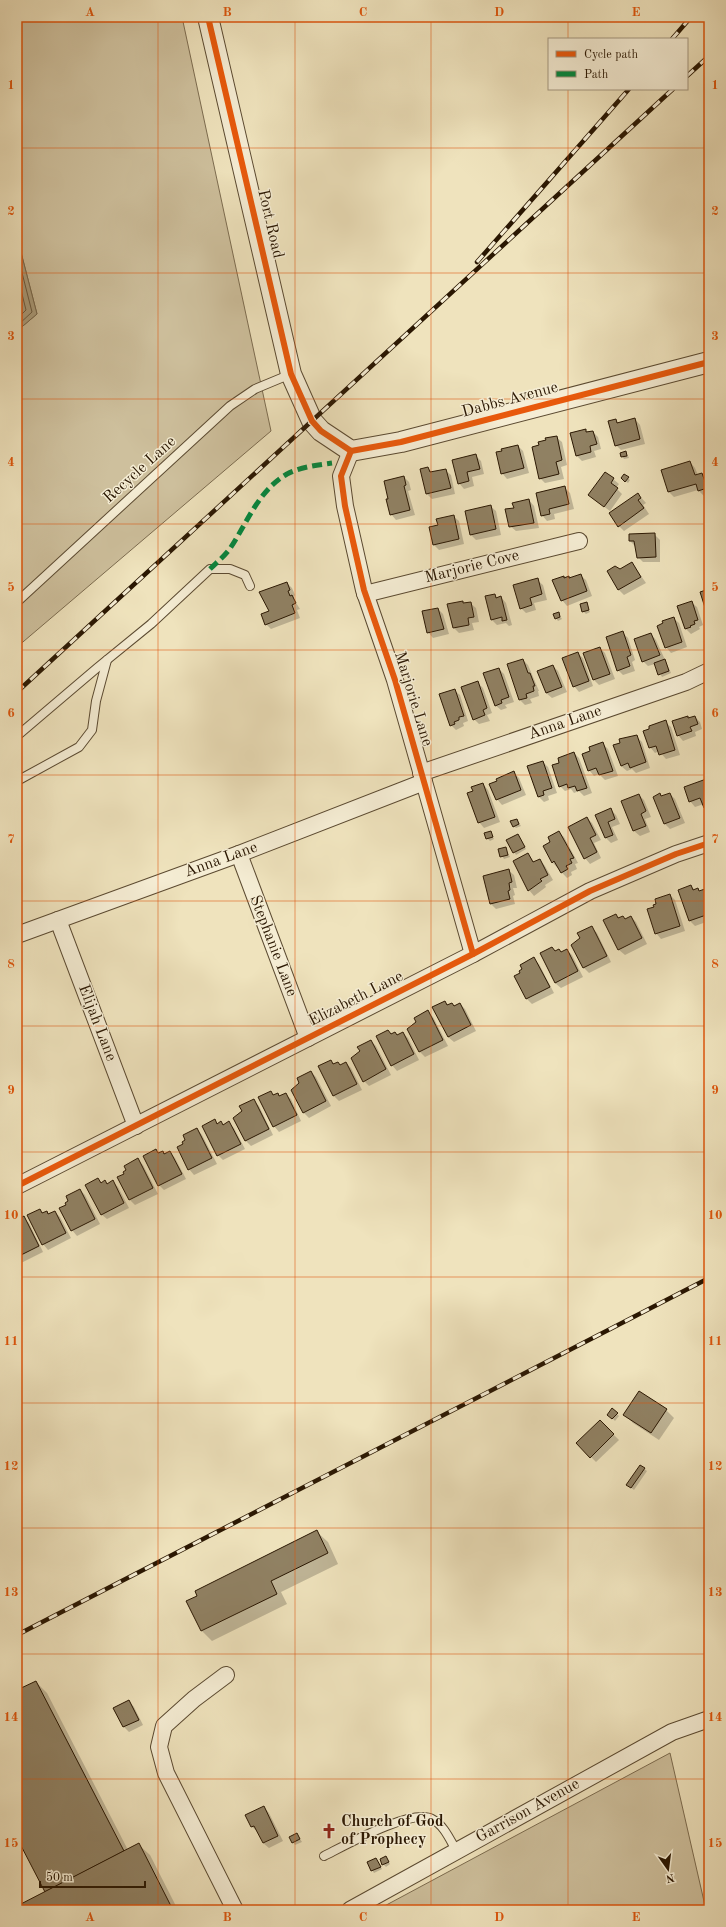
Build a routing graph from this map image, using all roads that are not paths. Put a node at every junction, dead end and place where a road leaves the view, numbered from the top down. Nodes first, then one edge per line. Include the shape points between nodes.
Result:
1 (208, 17) edge
2 (709, 362) edge
3 (291, 374) junction
4 (351, 451) junction
5 (579, 541) dead end
6 (250, 586) dead end
7 (365, 594) junction
8 (17, 602) edge
9 (107, 660) junction
10 (709, 671) edge
11 (17, 736) edge
12 (422, 778) junction
13 (17, 780) edge
14 (709, 842) edge
15 (239, 854) junction
16 (58, 920) junction
17 (17, 935) edge
18 (473, 954) junction
19 (308, 1038) junction
20 (136, 1126) junction
21 (17, 1186) edge
22 (226, 1675) dead end
23 (709, 1719) edge
24 (456, 1850) junction
25 (324, 1856) dead end
26 (235, 1910) edge
27 (350, 1910) edge

1 - 3 street, Port Road
2 - 4 street, Dabbs Avenue via 401,442
3 - 4 street, Port Road via 312,421 321,431
3 - 8 lane, Recycle Lane via 255,389 230,406
4 - 7 street, Marjorie Lane via 342,476 345,506
5 - 7 street, Marjorie Cove
6 - 9 lane via 245,575 230,569 210,569 152,624
7 - 12 street, Marjorie Lane via 395,680
9 - 11 lane
9 - 13 lane via 96,701 92,730 79,746
10 - 12 street, Anna Lane via 686,682
12 - 15 street, Anna Lane
12 - 18 street, Marjorie Lane
14 - 18 street, Elizabeth Lane via 590,892
15 - 16 street, Anna Lane
15 - 19 street, Stephanie Lane
16 - 17 street, Anna Lane
16 - 20 street, Elijah Lane
18 - 19 street, Elizabeth Lane
19 - 20 street, Elizabeth Lane
20 - 21 street, Elizabeth Lane
22 - 26 street via 194,1698 164,1726 159,1747 166,1773
23 - 24 street, Garrison Avenue via 672,1732
24 - 25 lane via 440,1823 421,1816 403,1819
24 - 27 street, Garrison Avenue

